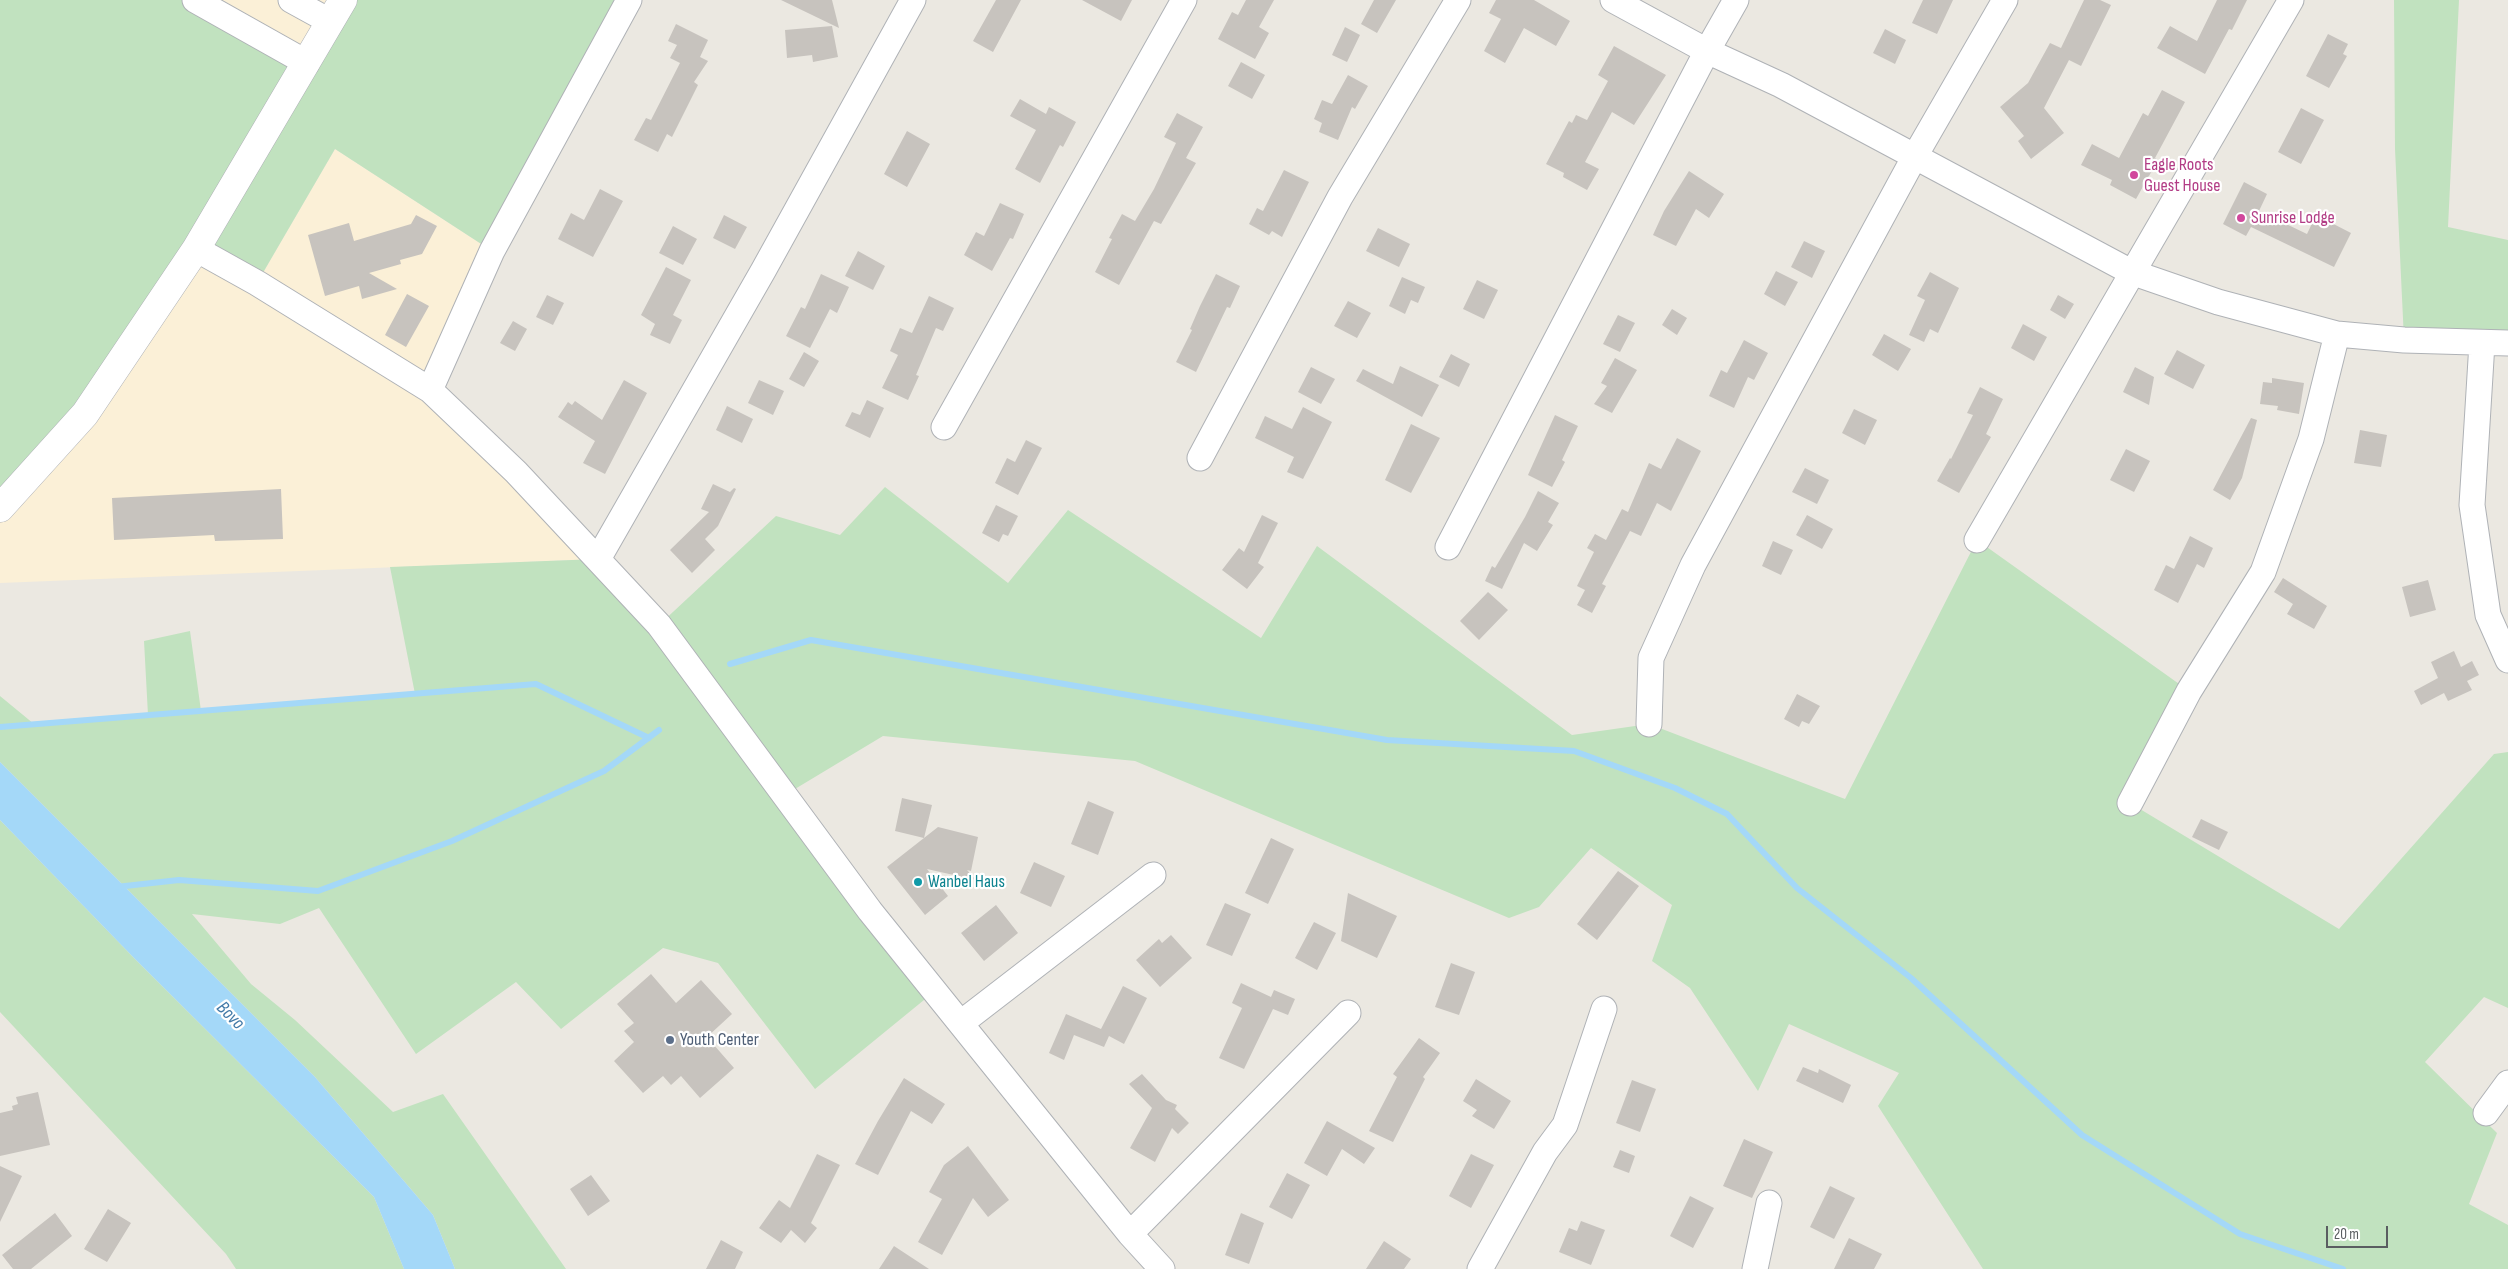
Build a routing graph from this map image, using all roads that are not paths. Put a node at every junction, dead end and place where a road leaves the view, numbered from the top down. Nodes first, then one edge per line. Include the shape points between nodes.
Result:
1 (195, 0) edge
2 (291, 0) edge
3 (629, 0) edge
4 (913, 0) edge
5 (1184, 0) edge
6 (1458, 0) edge
7 (1613, 0) edge
8 (1736, 0) edge
9 (2005, 0) edge
10 (2291, 0) edge
11 (337, 11) edge
12 (1707, 50) junction
13 (308, 63) junction
14 (1915, 156) junction
15 (196, 249) junction
16 (2131, 272) junction
17 (2337, 334) junction
18 (2482, 343) junction
19 (2508, 343) edge
20 (430, 390) junction
21 (944, 427) dead end
22 (1200, 458) dead end
23 (0, 508) edge
24 (1977, 540) dead end
25 (1448, 547) dead end
26 (598, 559) junction
27 (2508, 660) edge
28 (1649, 724) dead end
29 (2130, 803) dead end
30 (1153, 875) dead end
31 (1604, 1009) dead end
32 (1348, 1013) dead end
33 (961, 1023) junction
34 (2508, 1083) edge
35 (2486, 1112) dead end
36 (1769, 1203) dead end
37 (1130, 1234) junction
38 (1162, 1269) edge
39 (1480, 1269) edge
40 (1755, 1269) edge

1 - 13 street
2 - 11 street
3 - 20 street via 492,251
4 - 26 street
5 - 21 street
6 - 22 street via 1340,197
7 - 12 street
8 - 12 street
9 - 14 street
10 - 16 street
11 - 13 street
12 - 14 street
12 - 25 street
13 - 15 street
14 - 16 street
14 - 28 street via 1693,565 1651,658
15 - 20 street
15 - 23 street via 85,414
16 - 17 street via 2218,302
16 - 24 street
17 - 18 street
17 - 29 street via 2311,439 2263,572 2189,691
18 - 19 street
18 - 27 street via 2472,506 2488,615
20 - 26 street via 516,472
26 - 33 street via 659,625 870,911
30 - 33 street
31 - 39 street via 1565,1125 1545,1152
32 - 37 street
33 - 37 street
34 - 35 street
36 - 40 street
37 - 38 street

